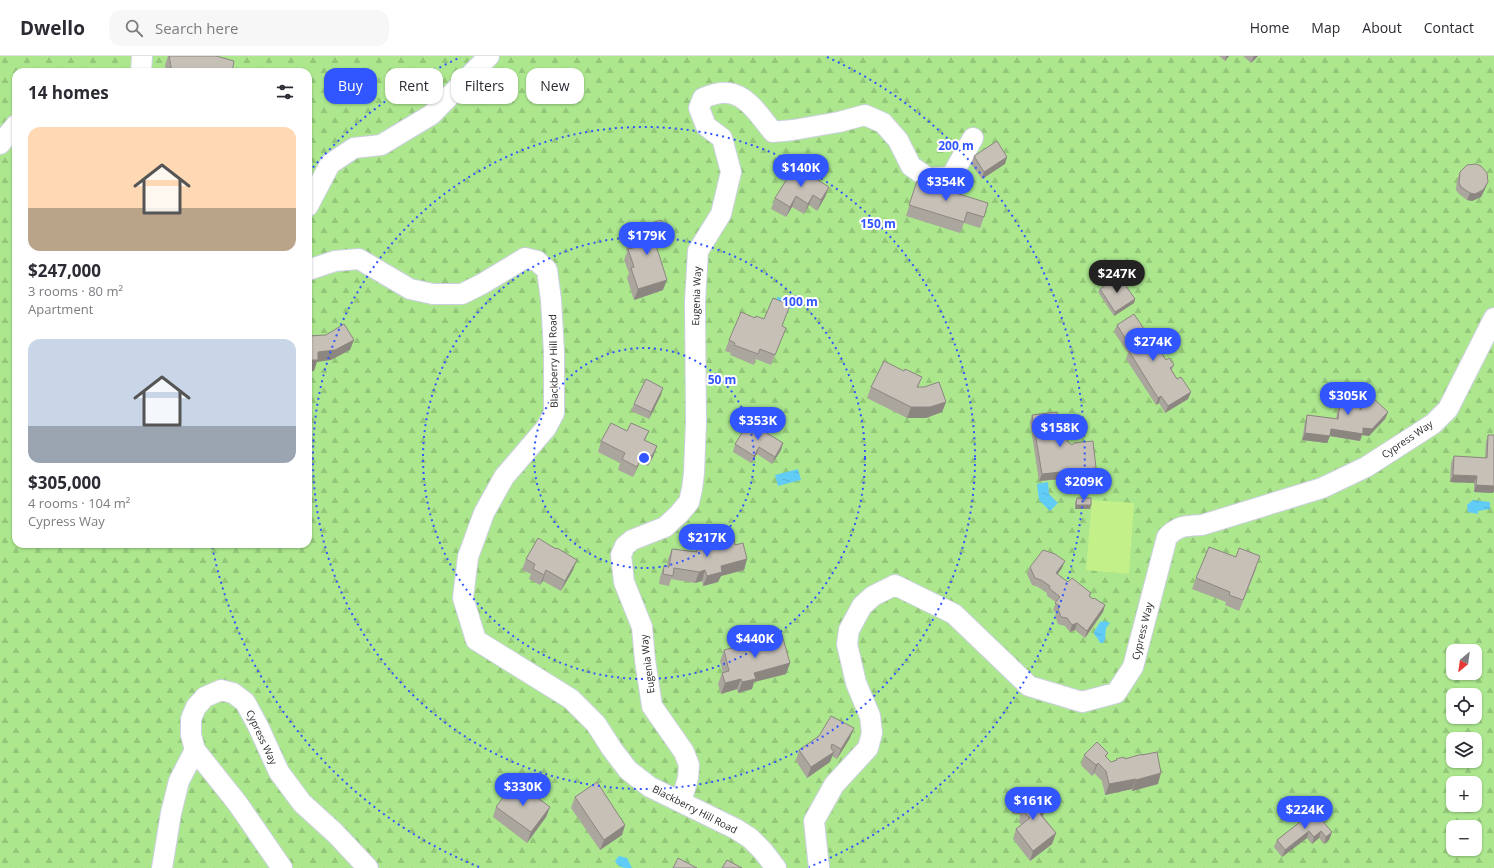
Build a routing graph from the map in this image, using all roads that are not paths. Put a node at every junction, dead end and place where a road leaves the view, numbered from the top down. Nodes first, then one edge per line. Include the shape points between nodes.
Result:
1 (142, 56) edge
2 (489, 56) edge
3 (142, 68) edge
4 (12, 130) edge
5 (973, 138) dead end
6 (0, 144) edge
7 (312, 198) edge
8 (312, 269) edge
9 (1494, 318) edge
10 (194, 750) junction
11 (681, 802) junction
12 (162, 868) edge
13 (282, 868) edge
14 (368, 868) edge
15 (776, 868) edge
16 (819, 868) edge

1 - 3 street
2 - 7 street via 431,115 381,145 354,148 330,164
4 - 6 street
5 - 11 street, Eugenia Way via 951,178 928,178 911,166 898,140 883,123 865,116 773,132 746,100 729,93 717,93 703,98 699,108 706,126 722,138 731,172 721,214 698,251 695,302 696,422 690,502 665,526 632,540 625,546 621,555 624,582 642,627 652,706 684,752 689,765
8 - 11 street, Blackberry Hill Road via 335,261 359,259 410,289 433,294 462,294 525,258 537,261 547,270 554,352 554,413 546,428 504,477 484,512 468,557 463,598 476,640 571,699 596,724 628,770 650,787
9 - 16 street, Cypress Way via 1448,409 1433,424 1366,467 1322,488 1202,525 1182,526 1174,530 1167,537 1133,667 1116,693 1082,702 1029,686 954,614 895,585 873,596 855,617 849,630 847,644 856,683 870,716 872,733 868,748 834,785 814,821
10 - 12 street via 179,781
10 - 13 street, Cypress Way via 238,804
10 - 14 street, Cypress Way via 190,735 191,719 196,707 205,697 221,690 234,693 245,702 279,772 302,804
11 - 15 street, Blackberry Hill Road via 736,828 763,851

